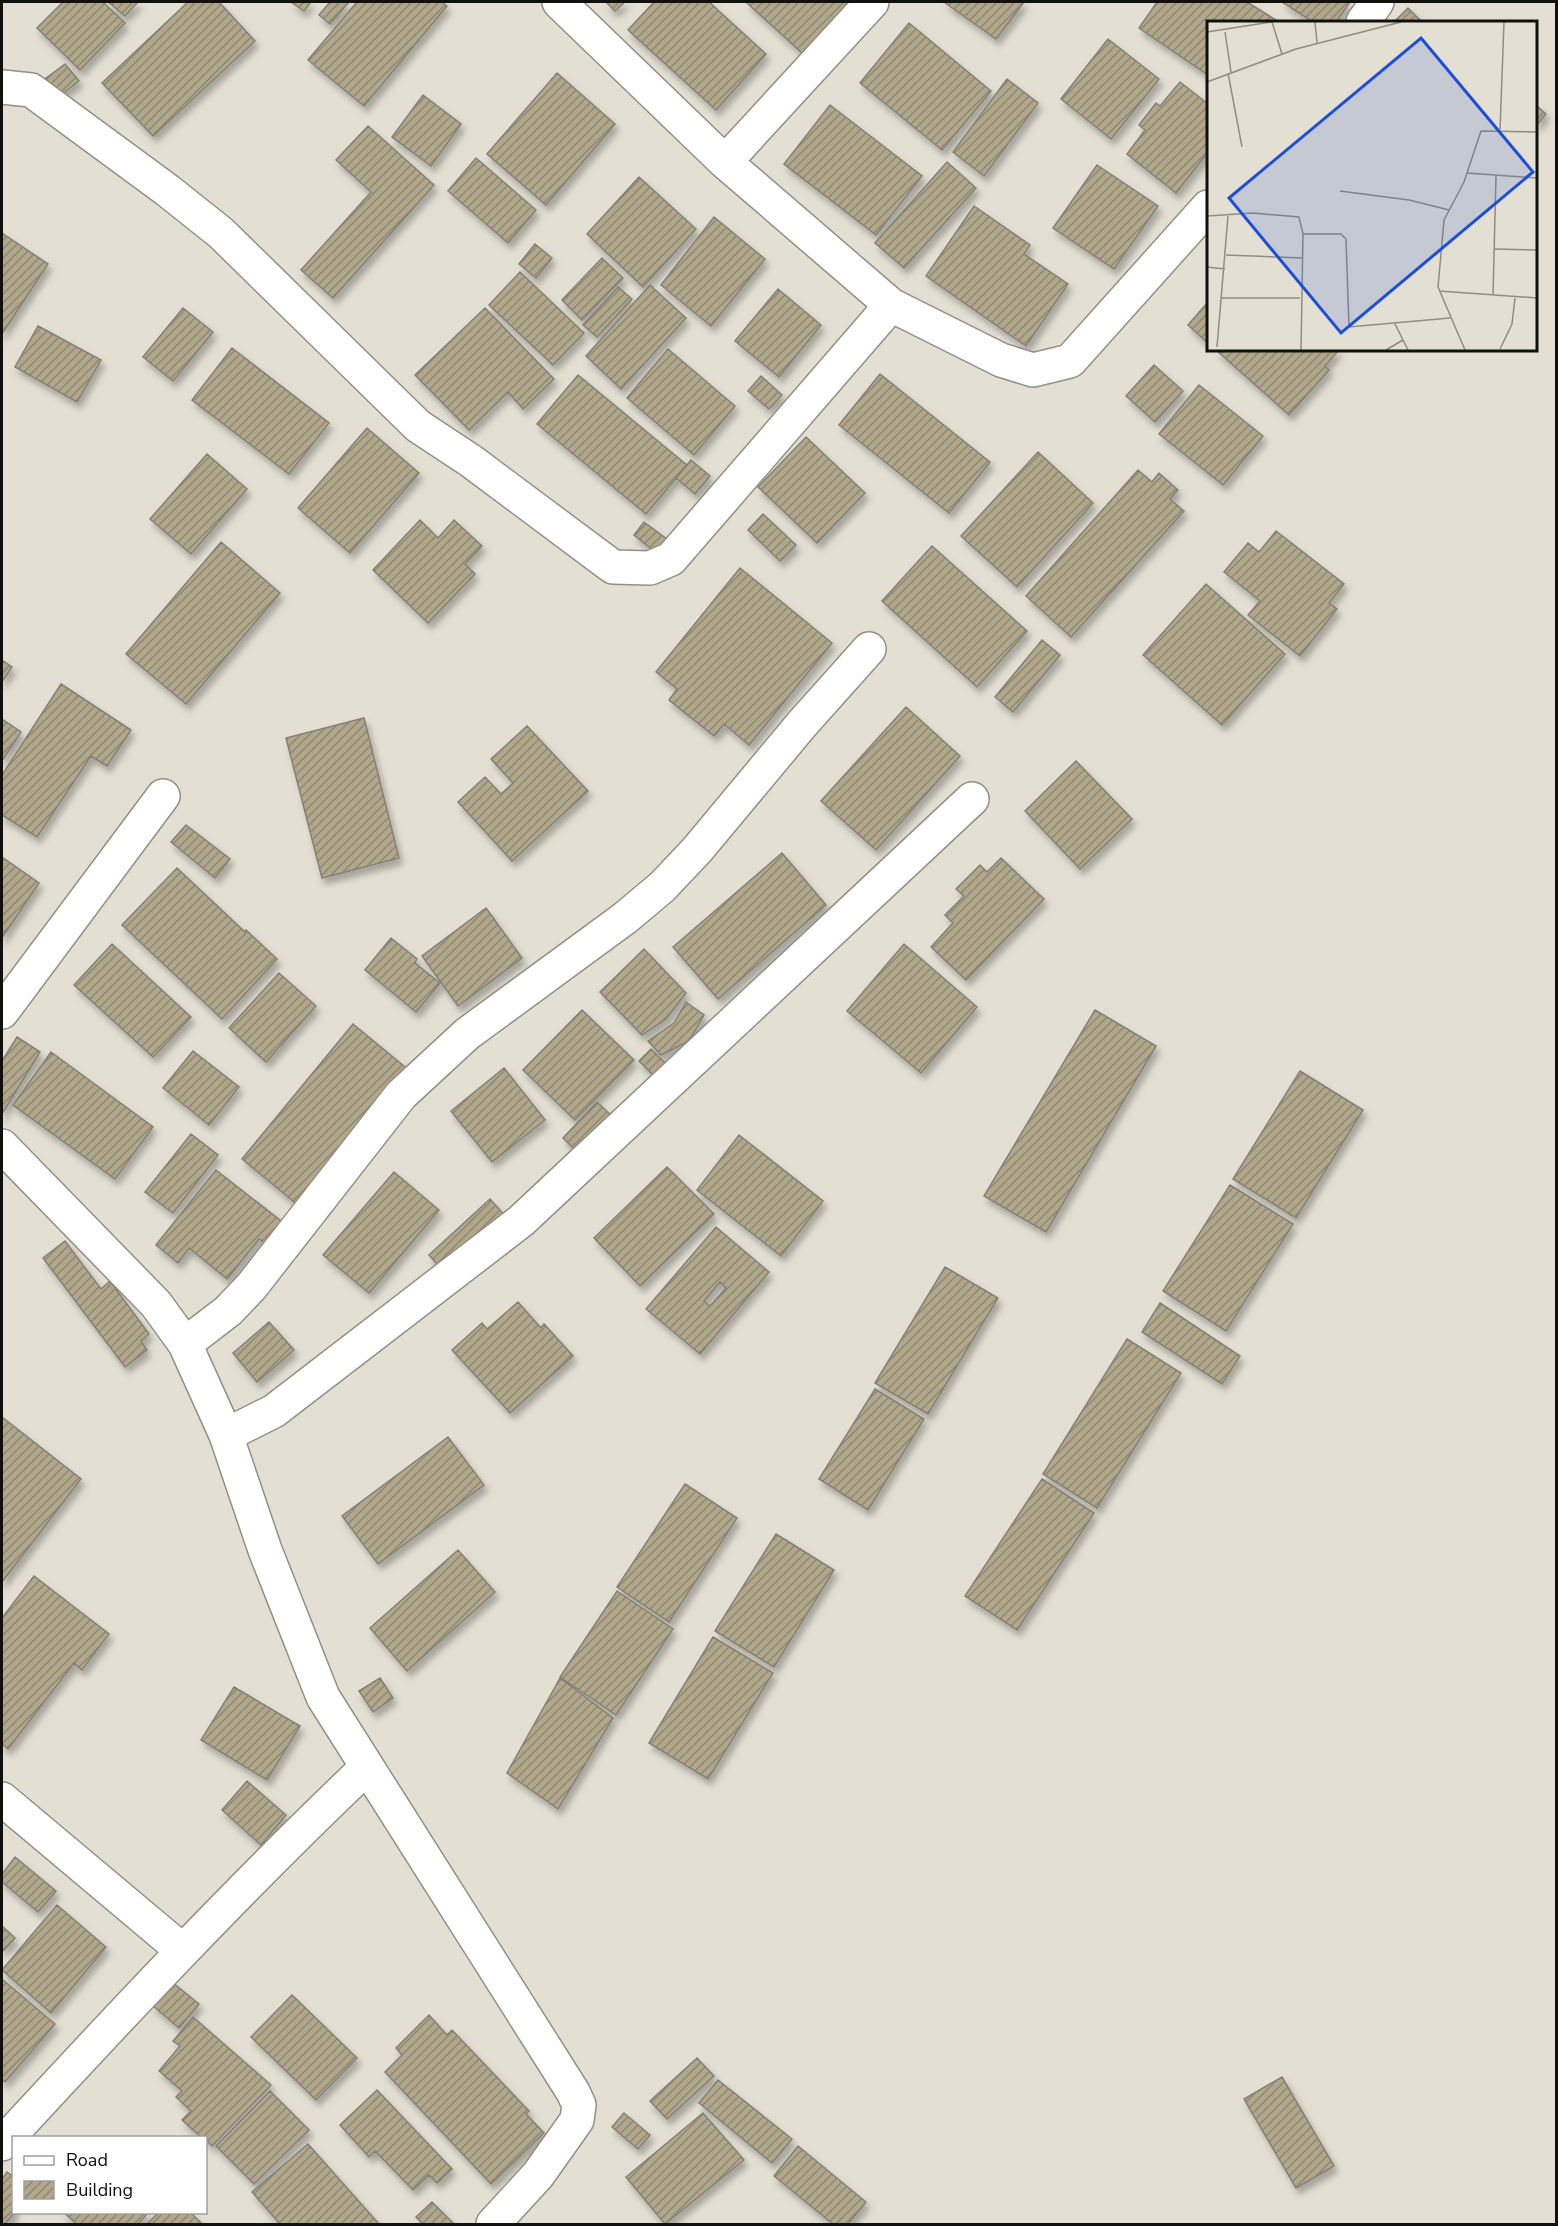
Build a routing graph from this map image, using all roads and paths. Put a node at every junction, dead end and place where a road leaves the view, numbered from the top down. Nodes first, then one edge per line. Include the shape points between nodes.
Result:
1 (559, 2) edge
2 (872, 2) edge
3 (1377, 2) edge
4 (1364, 21) edge
5 (2, 87) edge
6 (725, 162) junction
7 (1207, 209) edge
8 (891, 305) junction
9 (869, 649) dead end
10 (164, 796) dead end
11 (972, 799) dead end
12 (2, 1012) edge
13 (2, 1146) edge
14 (185, 1344) junction
15 (226, 1434) junction
16 (366, 1768) junction
17 (2, 1799) edge
18 (183, 1951) junction
19 (2, 2144) edge
20 (493, 2224) edge

1 - 6 street
2 - 6 street
3 - 4 street
5 - 8 street via 31,90 167,190 221,233 418,426 613,567 651,568 671,559
6 - 8 street
7 - 8 street via 1070,361 1033,370 1001,360
9 - 14 street via 662,886 625,918 467,1034 401,1095 251,1287 228,1311
10 - 12 street
11 - 15 street via 520,1221 274,1411
13 - 14 street via 156,1304
14 - 15 street
15 - 16 street via 265,1550 323,1697
16 - 18 street
16 - 20 street via 579,2105 577,2120 538,2175
17 - 18 street
18 - 19 street

